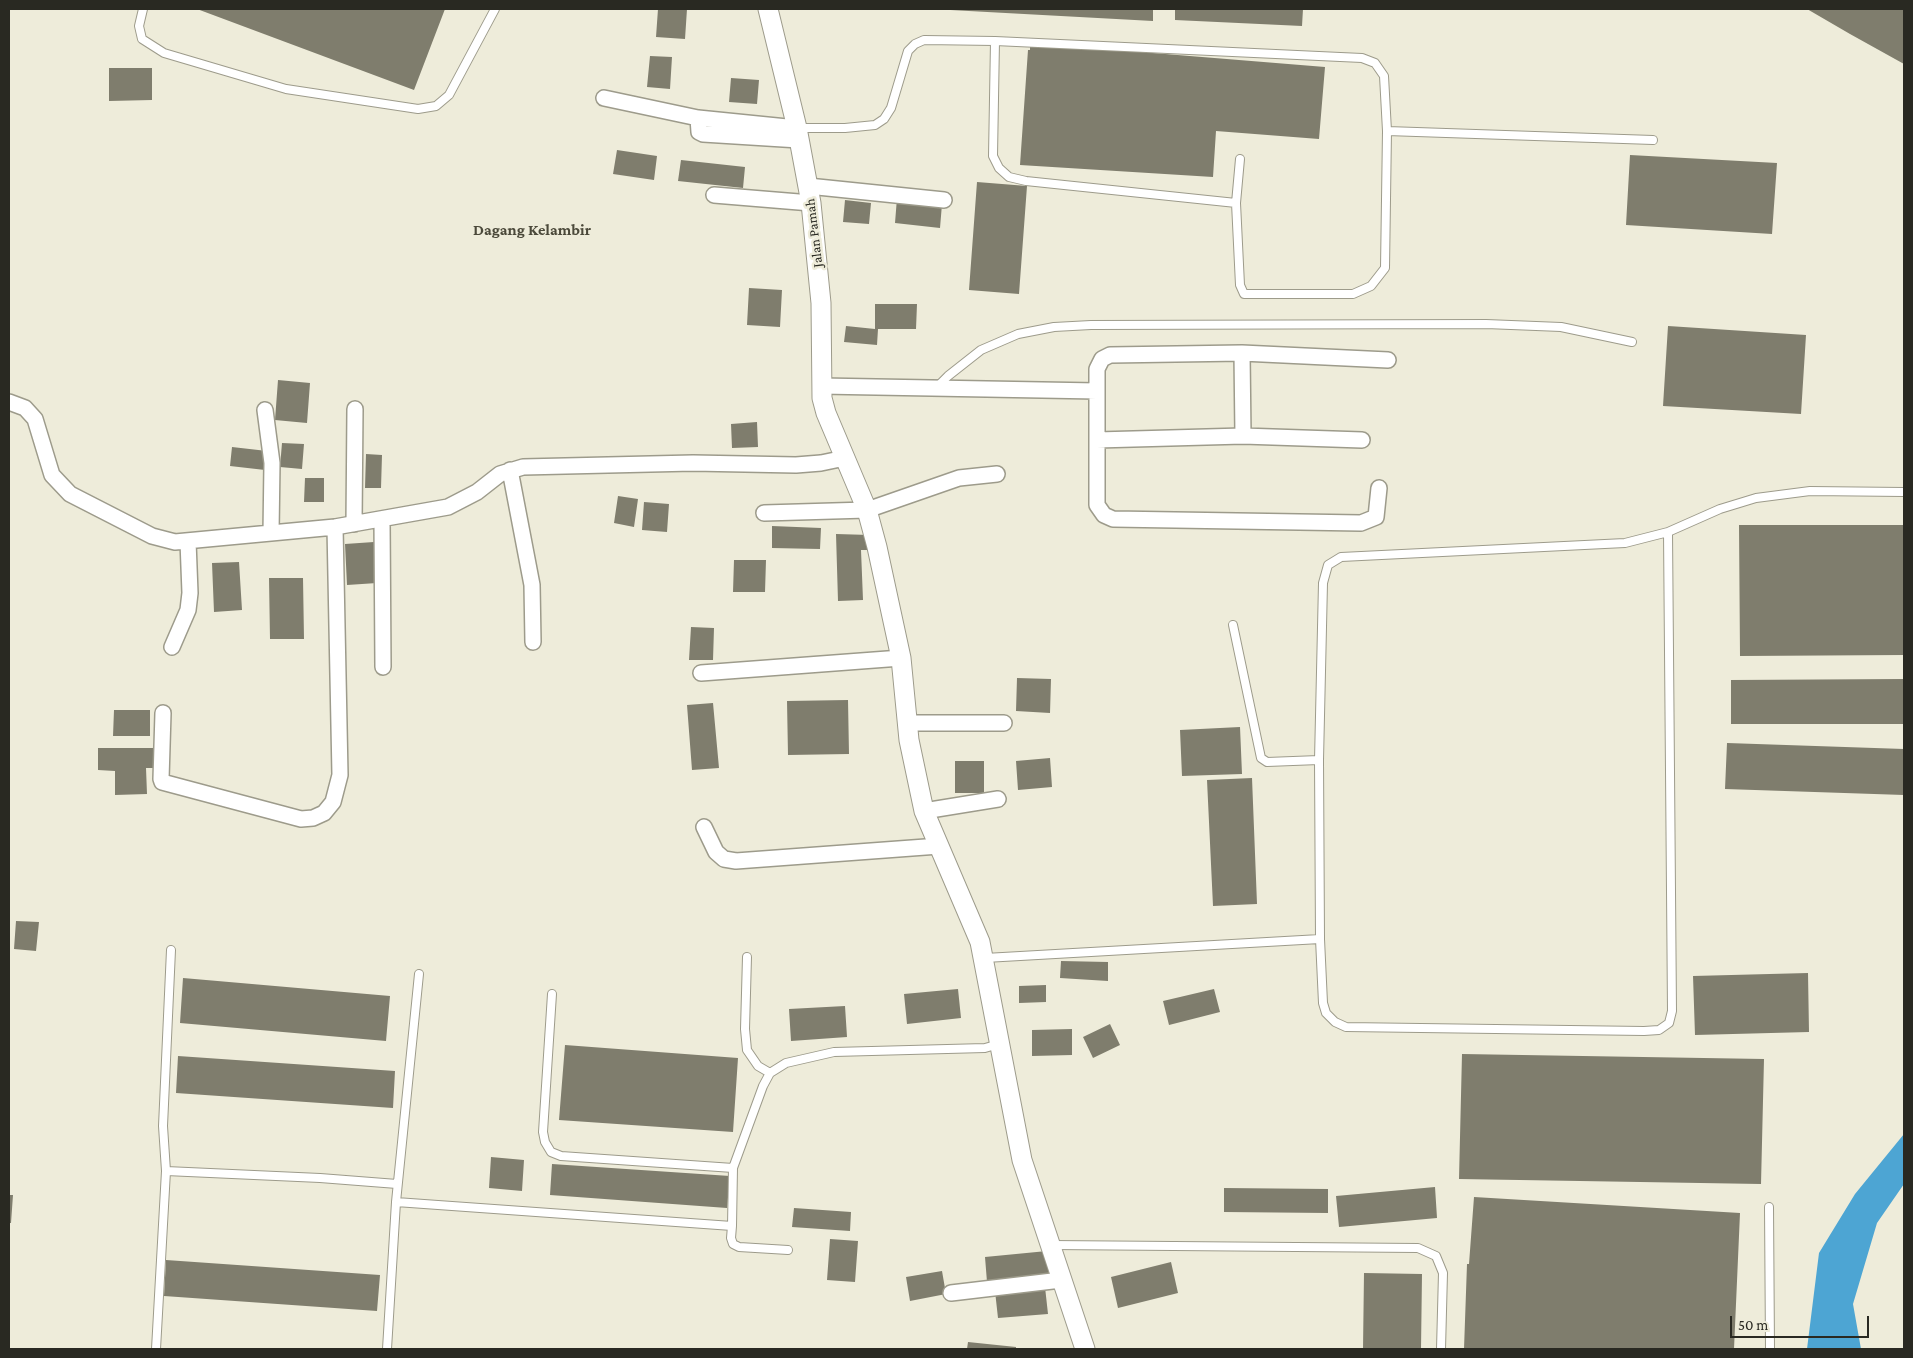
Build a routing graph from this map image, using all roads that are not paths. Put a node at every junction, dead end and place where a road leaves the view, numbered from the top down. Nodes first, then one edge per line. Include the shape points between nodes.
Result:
1 (144, 9) edge
2 (495, 9) edge
3 (768, 9) edge
4 (995, 41) junction
5 (604, 98) dead end
6 (1387, 130) junction
7 (798, 134) junction
8 (1653, 140) dead end
9 (1240, 159) dead end
10 (714, 194) dead end
11 (809, 195) junction
12 (944, 200) dead end
13 (1236, 203) junction
14 (1632, 342) dead end
15 (1242, 353) junction
16 (1388, 360) dead end
17 (821, 386) junction
18 (936, 388) junction
19 (1097, 390) junction
20 (9, 402) edge
21 (355, 408) dead end
22 (265, 410) dead end
23 (1243, 436) junction
24 (1097, 440) junction
25 (1362, 440) dead end
26 (845, 458) junction
27 (510, 470) junction
28 (997, 474) dead end
29 (1379, 488) dead end
30 (1904, 492) edge
31 (867, 510) junction
32 (764, 512) dead end
33 (382, 520) junction
34 (354, 524) junction
35 (335, 526) junction
36 (1668, 532) junction
37 (270, 533) junction
38 (188, 541) junction
39 (1232, 625) dead end
40 (533, 642) dead end
41 (172, 647) dead end
42 (901, 658) junction
43 (383, 667) dead end
44 (701, 673) dead end
45 (163, 713) dead end
46 (1004, 722) dead end
47 (907, 723) junction
48 (1319, 760) junction
49 (998, 799) dead end
50 (924, 811) junction
51 (704, 828) dead end
52 (939, 846) junction
53 (1320, 938) junction
54 (170, 950) dead end
55 (747, 957) dead end
56 (985, 958) junction
57 (419, 974) dead end
58 (552, 994) dead end
59 (999, 1044) junction
60 (770, 1073) junction
61 (733, 1168) junction
62 (166, 1171) junction
63 (397, 1184) junction
64 (396, 1202) junction
65 (1769, 1207) dead end
66 (732, 1226) junction
67 (1049, 1245) junction
68 (788, 1250) dead end
69 (1061, 1280) junction
70 (951, 1293) dead end
71 (156, 1349) edge
72 (387, 1349) edge
73 (1085, 1349) edge
74 (1441, 1349) edge
75 (1770, 1349) edge

1 - 2 lane via 139,26 142,39 164,53 286,89 418,109 436,106 449,95
3 - 7 street, Jalan Pamah
4 - 6 lane via 1362,58 1375,63 1384,76
4 - 7 lane via 924,40 915,44 908,50 891,108 884,119 875,125
4 - 13 lane via 992,156 998,168 1009,177
5 - 7 street via 698,118
6 - 8 lane
6 - 13 lane via 1384,268 1372,286 1353,294 1244,294 1240,285
7 - 11 street, Jalan Pamah
9 - 13 lane
10 - 11 street
11 - 12 street
11 - 17 street, Jalan Pamah via 820,285
14 - 18 lane via 1561,327 1486,324 1054,327 1018,334 980,350
15 - 16 street
15 - 19 street via 1110,355 1102,359 1097,369
15 - 23 street
17 - 18 street
17 - 26 street, Jalan Pamah via 826,414
18 - 19 street
19 - 24 street
20 - 38 street via 25,408 35,419 52,475 70,494 152,536 175,542
21 - 34 street
22 - 37 street via 272,463
23 - 24 street
23 - 25 street
24 - 29 street via 1097,505 1104,515 1114,519 1361,523 1376,517
26 - 27 street via 808,465 693,463 523,467
26 - 31 street, Jalan Pamah
27 - 33 street via 448,507
27 - 40 street via 532,585
28 - 31 street via 959,478
30 - 36 lane via 1810,491 1756,498 1720,509
31 - 32 street
31 - 42 street, Jalan Pamah
33 - 34 street
33 - 43 street
34 - 35 street
35 - 37 street
35 - 45 street via 340,775 333,802 324,813 301,819 162,782
36 - 48 lane via 1625,543 1341,557 1328,565 1323,583
36 - 53 lane via 1672,1011 1669,1023 1659,1030 1644,1031 1346,1027 1334,1022 1323,1003
37 - 38 street
38 - 41 street via 188,610
39 - 48 lane via 1261,758 1267,762
42 - 44 street
42 - 47 street, Jalan Pamah
46 - 47 street
47 - 50 street, Jalan Pamah
48 - 53 lane
49 - 50 street
50 - 52 street, Jalan Pamah
51 - 52 street via 716,852 724,859 736,861
52 - 56 street, Jalan Pamah via 970,913
53 - 56 lane
54 - 62 lane via 164,1126
55 - 60 lane via 747,1050 758,1066
56 - 59 street, Jalan Pamah
57 - 63 lane
58 - 61 lane via 543,1132 544,1142 551,1152 561,1156
59 - 60 lane via 985,1048 834,1052 786,1063
59 - 67 street, Jalan Pamah via 1022,1160
60 - 61 lane
61 - 66 lane
62 - 63 lane
62 - 71 lane
63 - 64 lane
64 - 66 lane
64 - 72 lane
65 - 75 lane
66 - 68 lane via 733,1244 739,1247
67 - 69 street, Jalan Pamah
67 - 74 lane via 1418,1248 1436,1256 1443,1273
69 - 70 street
69 - 73 street, Jalan Pamah

